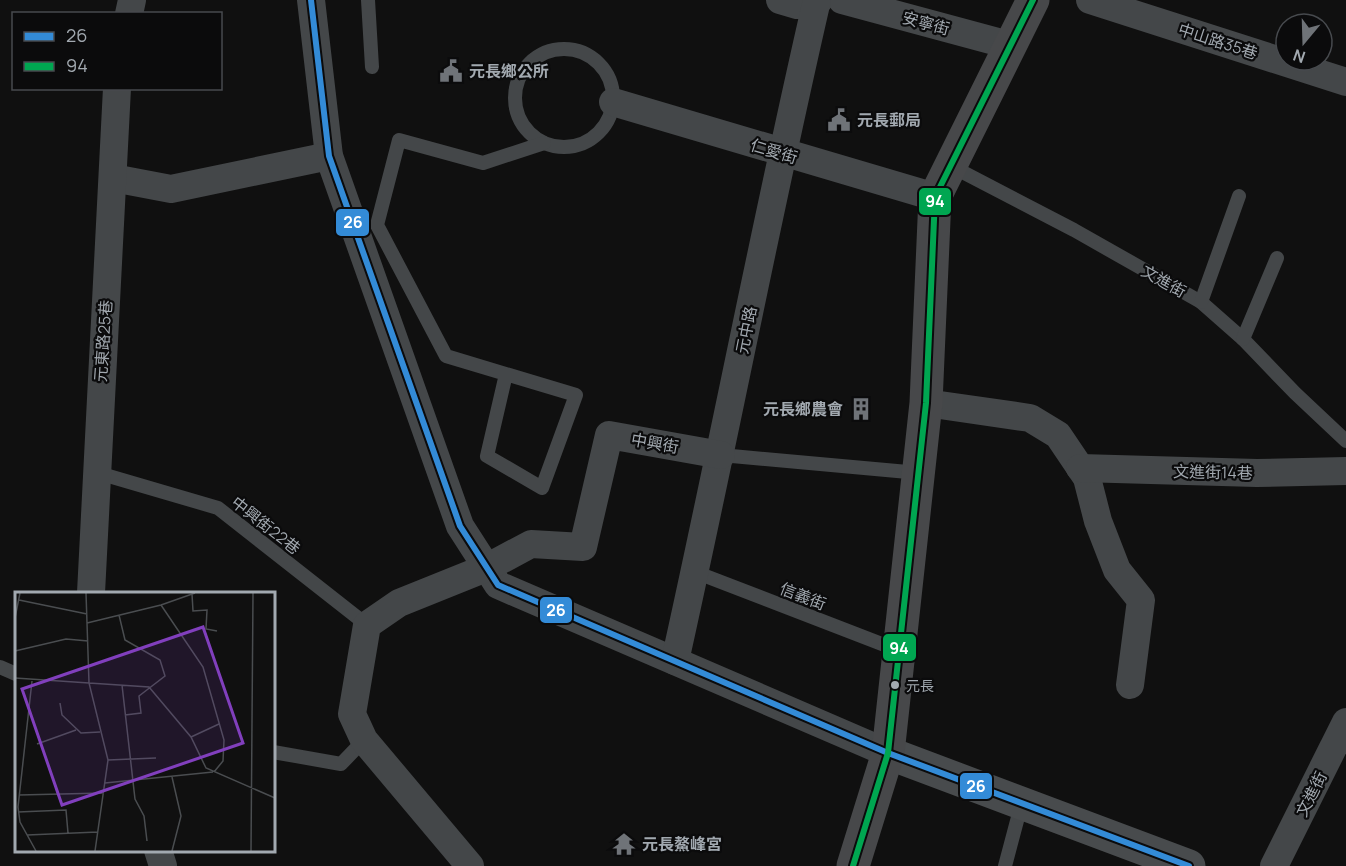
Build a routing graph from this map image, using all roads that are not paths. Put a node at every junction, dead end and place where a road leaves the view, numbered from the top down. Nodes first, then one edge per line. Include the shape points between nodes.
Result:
1 (310, 0) edge
2 (368, 0) edge
3 (780, 0) edge
4 (817, 0) edge
5 (842, 0) edge
6 (1033, 0) edge
7 (1090, 0) edge
8 (1009, 45) junction
9 (372, 67) dead end
10 (1346, 82) edge
11 (117, 90) edge
12 (613, 102) junction
13 (544, 143) junction
14 (781, 153) junction
15 (329, 156) junction
16 (951, 166) junction
17 (113, 178) junction
18 (1239, 196) dead end
19 (935, 197) junction
20 (1277, 258) dead end
21 (1201, 302) junction
22 (1243, 339) junction
23 (506, 374) junction
24 (926, 403) junction
25 (1346, 441) edge
26 (721, 455) junction
27 (1080, 468) junction
28 (1346, 471) edge
29 (95, 472) junction
30 (919, 473) junction
31 (486, 568) junction
32 (695, 572) junction
33 (91, 592) edge
34 (367, 625) junction
35 (900, 651) junction
36 (675, 661) junction
37 (0, 667) edge
38 (15, 674) edge
39 (1130, 685) dead end
40 (1346, 722) edge
41 (364, 740) junction
42 (274, 752) edge
43 (888, 753) junction
44 (1022, 802) junction
45 (159, 851) edge
46 (163, 866) edge
47 (470, 866) edge
48 (853, 866) edge
49 (1005, 866) edge
50 (1189, 866) edge
51 (1274, 866) edge

1 - 15 street
2 - 9 lane
3 - 4 street via 797,4
4 - 14 street, 元中路
5 - 8 street, 安寧街
6 - 8 main road
7 - 10 street, 中山路35巷
8 - 16 main road
11 - 17 street, 元東路25巷
12 - 13 lane via 609,119 589,140 562,147
12 - 13 lane via 611,82 601,65 585,54 566,49 546,53 530,63 519,80 515,98 519,116 529,132
12 - 14 street, 仁愛街
13 - 23 lane via 483,163 399,140 377,225 446,356
14 - 19 street, 仁愛街
14 - 26 street, 元中路
15 - 17 street via 171,189
15 - 31 street via 460,526
16 - 19 main road
16 - 21 lane, 文進街
17 - 29 street, 元東路25巷
18 - 21 lane
19 - 24 main road
20 - 22 lane
21 - 22 lane, 文進街
22 - 25 lane, 文進街
23 - 23 lane via 576,395 542,488 487,456
24 - 27 street via 1030,418 1058,435
24 - 30 main road
26 - 30 lane, 中興街
26 - 31 street, 中興街 via 609,435 583,547 531,544
26 - 32 street, 元中路
27 - 28 street, 文進街14巷 via 1257,473
27 - 39 street via 1087,478 1117,570 1141,600
29 - 33 street, 元東路25巷
29 - 34 lane, 中興街22巷 via 218,507
30 - 35 main road
31 - 34 street, 中興街 via 399,603
31 - 36 street via 498,585
32 - 35 lane, 信義街
32 - 36 street, 元中路
34 - 41 street via 352,714
35 - 43 main road
36 - 43 street
37 - 38 lane
40 - 51 street, 文進街
41 - 42 lane via 341,764
41 - 47 street
43 - 44 main road
43 - 48 main road
44 - 49 lane
44 - 50 main road
45 - 46 street

